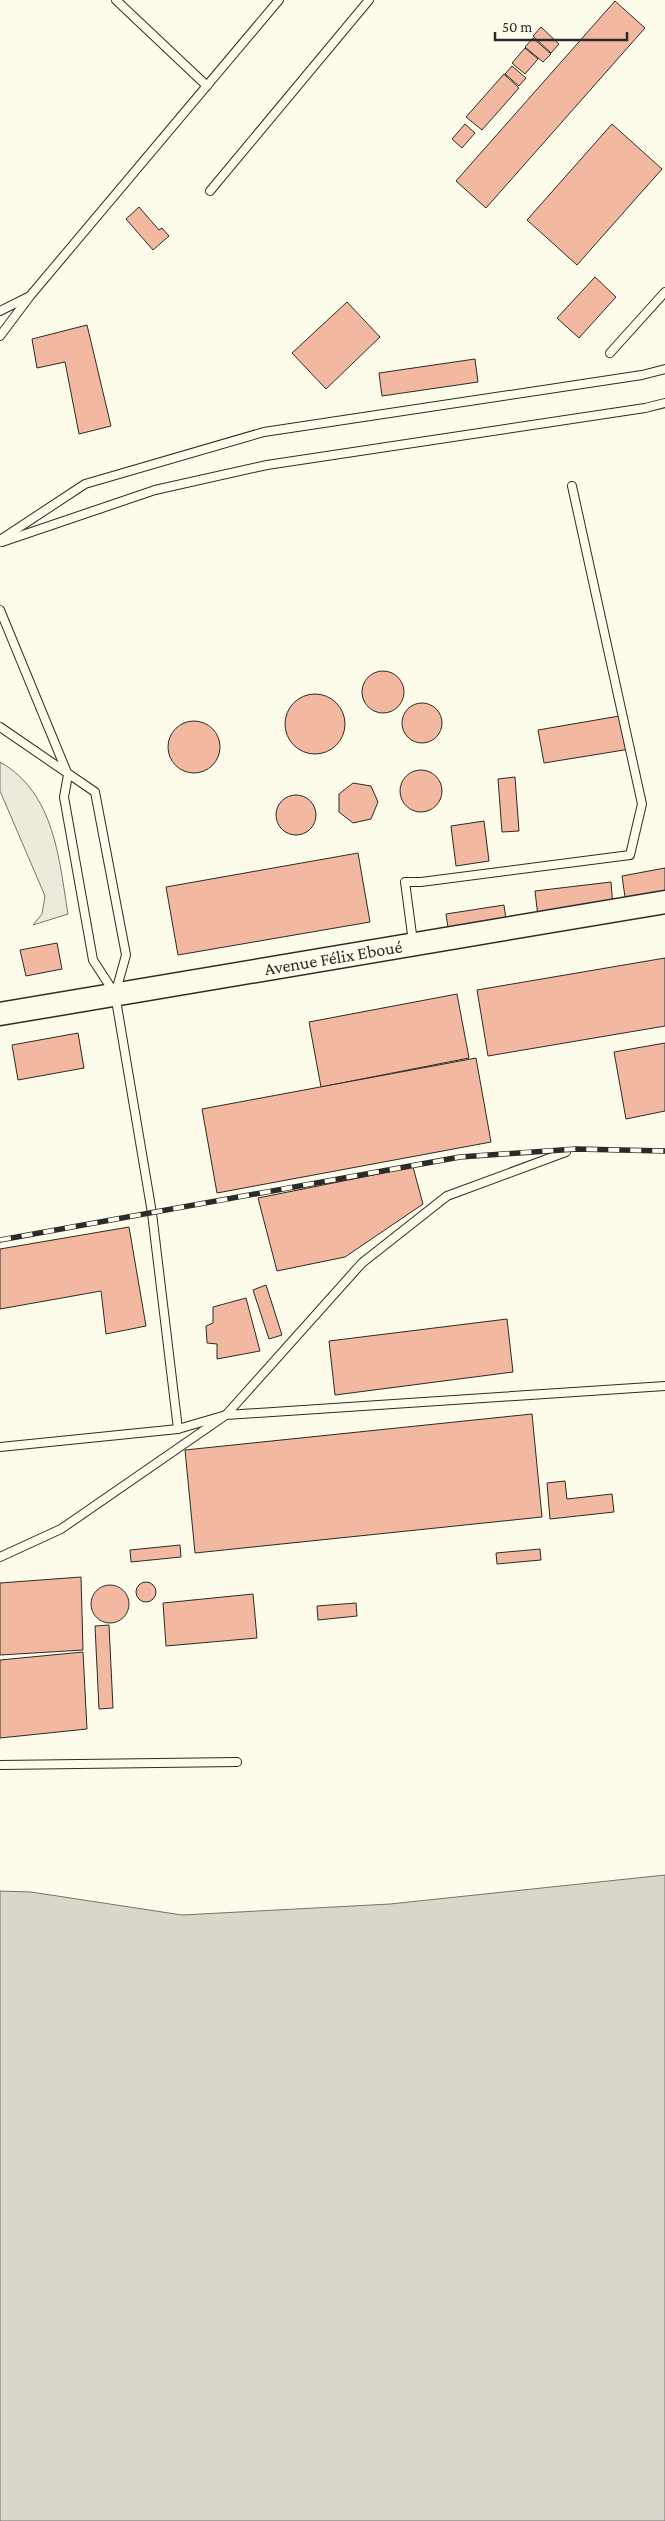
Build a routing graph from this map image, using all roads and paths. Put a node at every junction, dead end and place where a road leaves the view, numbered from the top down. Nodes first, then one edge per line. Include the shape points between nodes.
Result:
1 (116, 0) edge
2 (279, 0) edge
3 (369, 0) edge
4 (207, 86) junction
5 (210, 191) dead end
6 (665, 292) edge
7 (30, 296) junction
8 (0, 311) edge
9 (0, 336) edge
10 (610, 353) dead end
11 (665, 370) edge
12 (665, 403) edge
13 (572, 486) dead end
14 (0, 542) edge
15 (0, 610) edge
16 (0, 727) edge
17 (68, 775) junction
18 (665, 902) edge
19 (413, 944) junction
20 (115, 994) junction
21 (0, 1014) edge
22 (566, 1152) dead end
23 (665, 1386) edge
24 (226, 1415) junction
25 (178, 1429) junction
26 (0, 1447) edge
27 (0, 1557) edge
28 (237, 1762) dead end
29 (0, 1765) edge

1 - 4 lane
2 - 4 lane
3 - 5 lane
4 - 7 lane
6 - 10 lane
7 - 8 lane
7 - 9 lane
11 - 14 lane via 264,432 85,484
12 - 14 lane via 267,465 155,490
13 - 19 lane via 642,804 630,855 406,882
15 - 17 lane
16 - 17 lane
17 - 20 lane via 64,797 92,960
17 - 20 lane via 95,792 126,955
18 - 19 street, Avenue Félix Eboué
19 - 20 street, Avenue Félix Eboué
20 - 21 street, Avenue Félix Eboué
20 - 25 lane via 152,1213
22 - 24 lane via 447,1196 362,1263
23 - 24 lane
24 - 25 lane
24 - 27 lane via 61,1529
25 - 26 lane
28 - 29 lane

